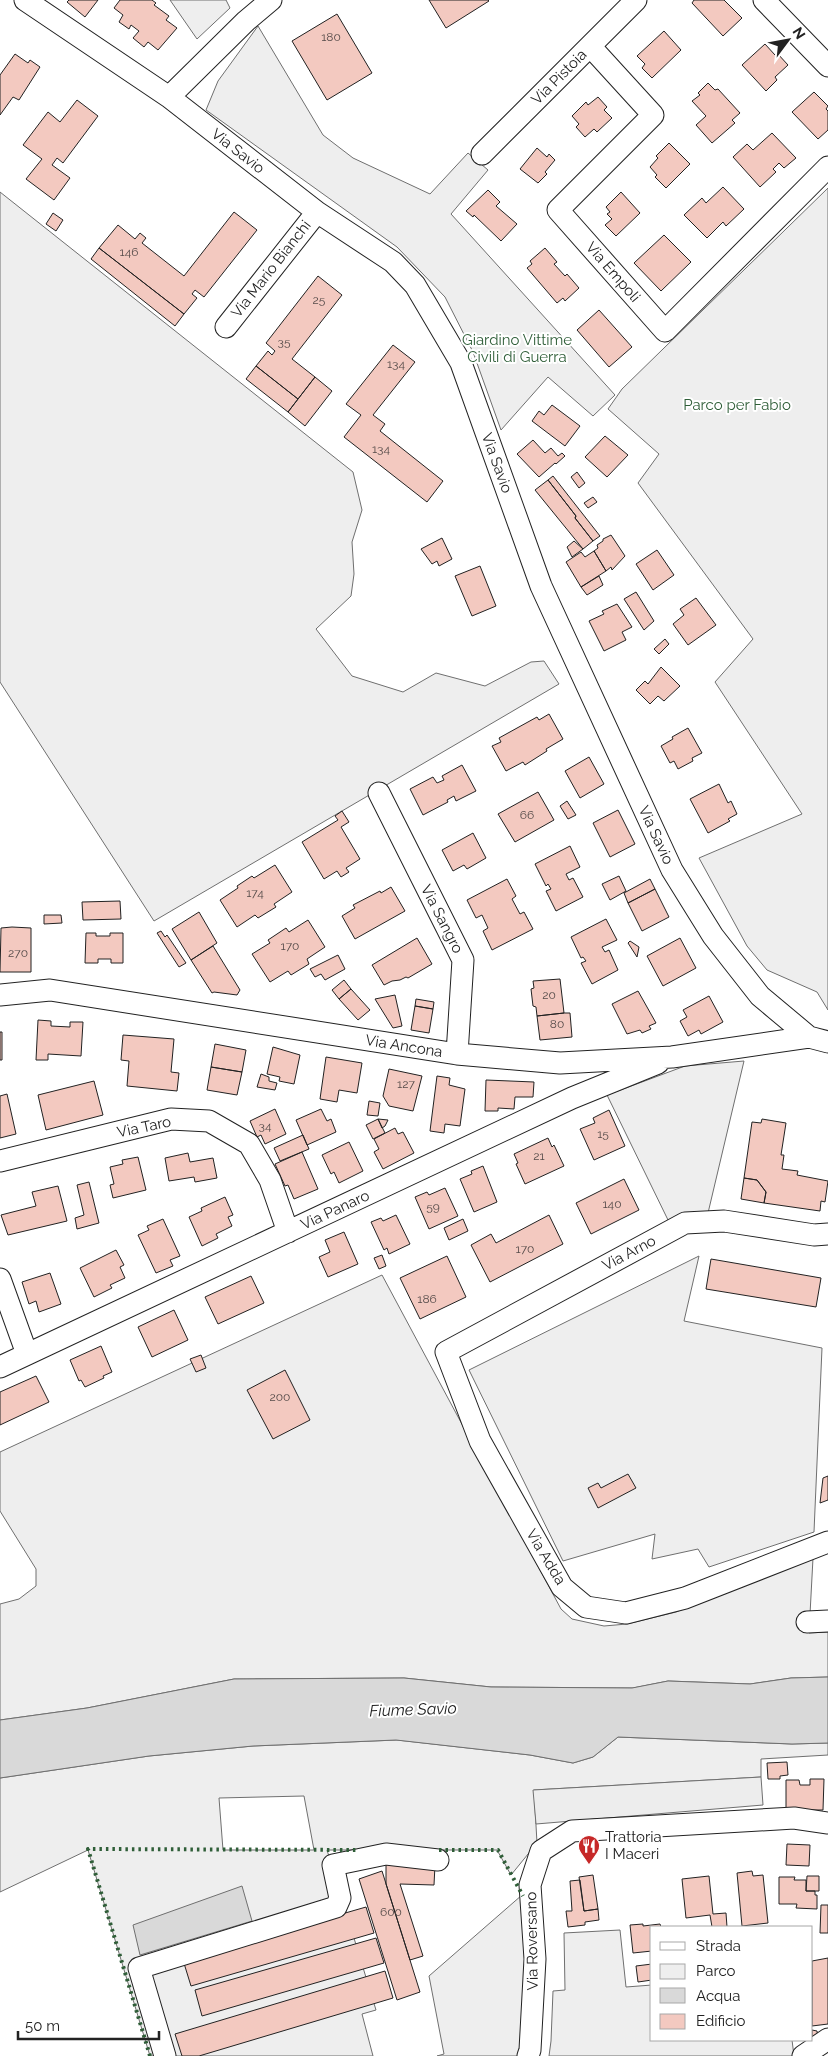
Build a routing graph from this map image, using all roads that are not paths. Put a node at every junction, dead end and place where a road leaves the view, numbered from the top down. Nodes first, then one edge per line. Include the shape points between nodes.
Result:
1 (25, 0) edge
2 (271, 0) edge
3 (636, 0) edge
4 (764, 0) edge
5 (590, 46) junction
6 (828, 66) edge
7 (169, 97) junction
8 (482, 154) dead end
9 (828, 168) edge
10 (316, 212) junction
11 (226, 327) dead end
12 (379, 793) dead end
13 (0, 995) edge
14 (819, 1040) edge
15 (457, 1054) junction
16 (672, 1057) junction
17 (560, 1063) junction
18 (572, 1098) junction
19 (0, 1161) edge
20 (288, 1232) junction
21 (828, 1234) edge
22 (0, 1279) edge
23 (446, 1352) joint
24 (27, 1354) junction
25 (0, 1367) edge
26 (828, 1542) edge
27 (828, 1823) edge
28 (438, 1860) dead end
29 (828, 2039) edge
30 (165, 2056) edge
31 (528, 2056) edge
32 (803, 2056) edge

1 - 7 street, Via Savio
2 - 7 street
3 - 5 street, Via Pistoia
4 - 6 street
5 - 8 street, Via Pistoia
5 - 9 street, Via Empoli via 653,115 558,210 665,331
7 - 10 street, Via Savio
10 - 11 street, Via Mario Bianchi
10 - 14 street, Via Savio via 393,262 415,285 461,363 540,586 672,870 713,936 760,996
12 - 15 street, Via Sangro via 463,960
13 - 15 street, Via Ancona via 50,990
14 - 16 street, Via Ancona
15 - 17 street, Via Ancona
16 - 17 street, Via Ancona
16 - 18 street, Via Panaro
17 - 18 street
18 - 20 street, Via Panaro
19 - 20 street, Via Taro via 171,1119 209,1121 249,1144 270,1180
20 - 24 street, Via Panaro
21 - 23 street, Via Arno via 814,1236 724,1221 685,1223
22 - 24 street
23 - 26 street, Via Adda via 480,1441 562,1587 586,1607 626,1613 685,1598
24 - 25 street, Via Panaro
27 - 31 street, Via Roversano via 794,1818 572,1831 541,1851 530,1885 535,1959
28 - 30 street via 386,1854 332,1865 340,1898 336,1907 138,1968
29 - 32 street

